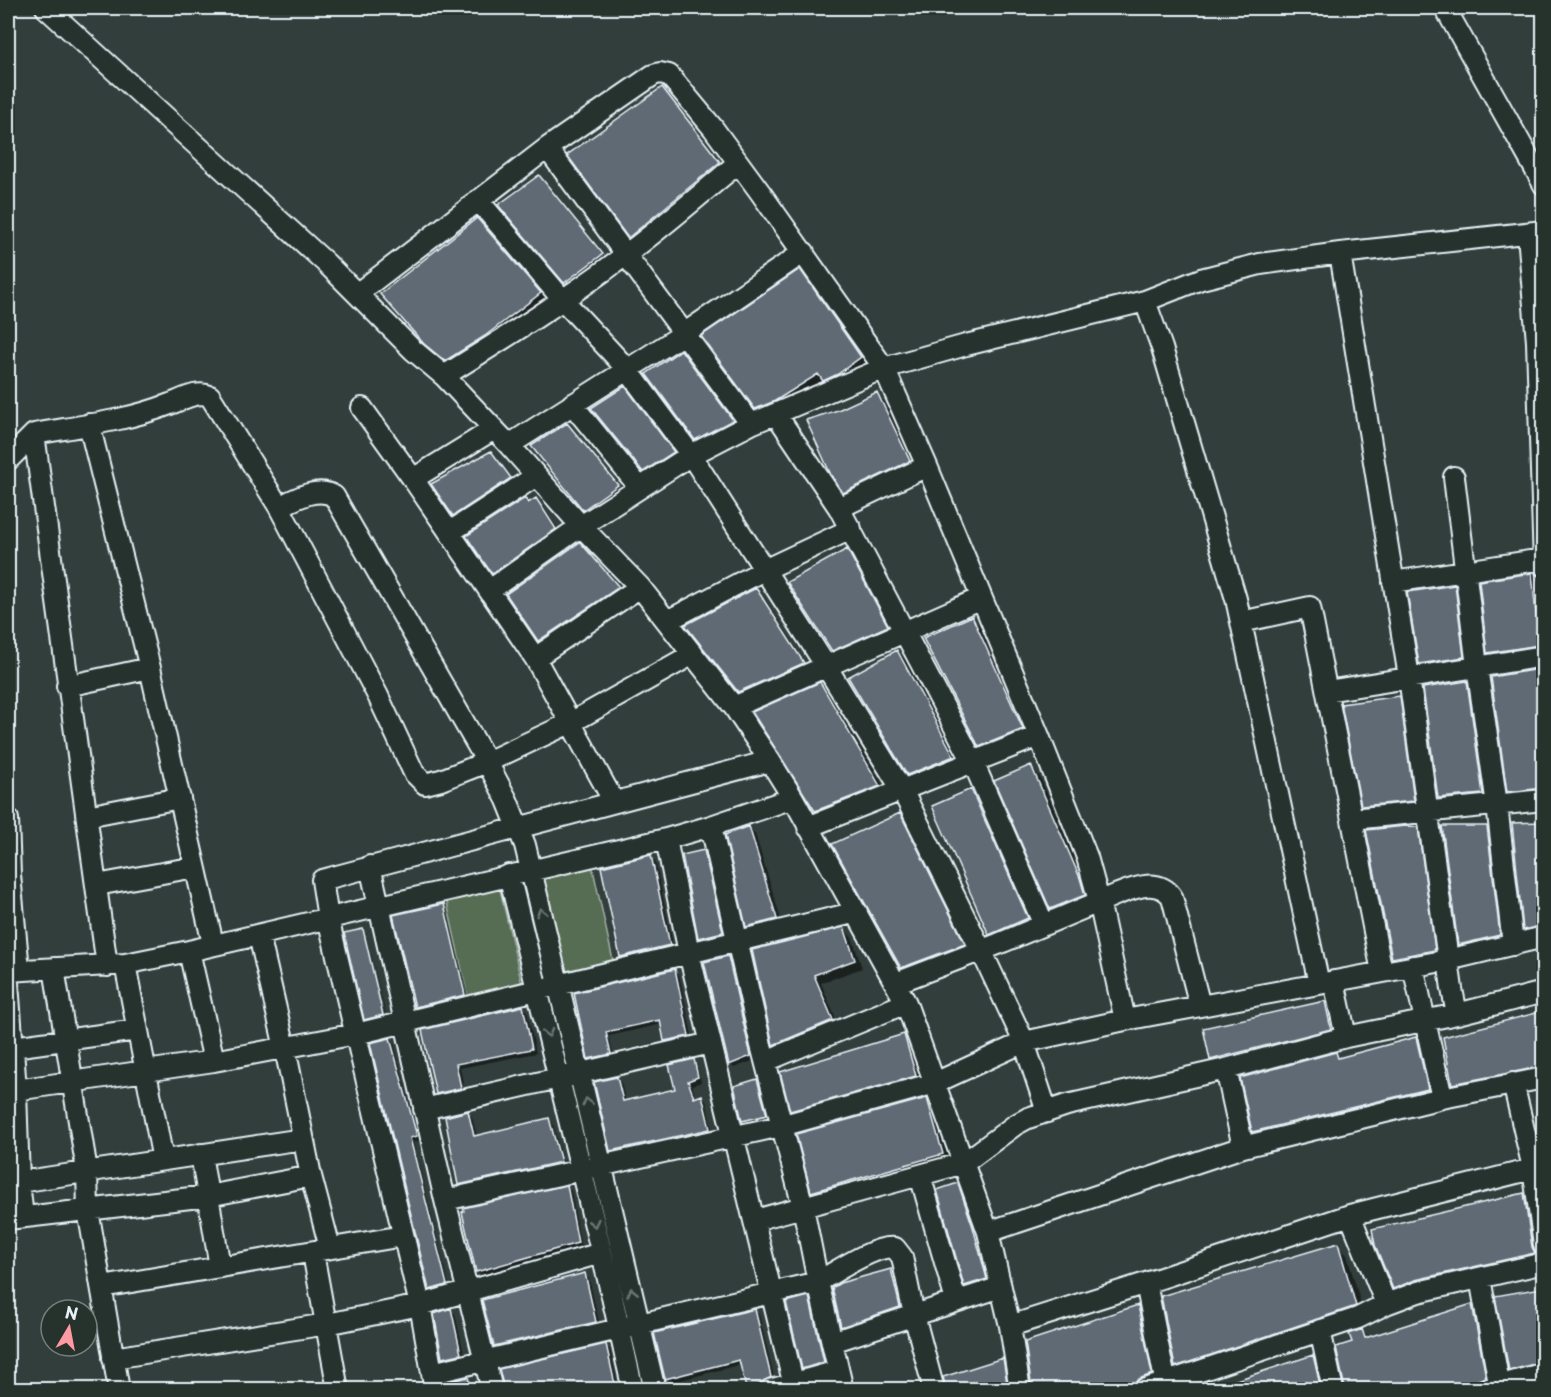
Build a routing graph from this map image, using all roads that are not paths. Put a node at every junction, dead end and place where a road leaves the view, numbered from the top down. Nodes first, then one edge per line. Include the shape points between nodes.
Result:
1 (46, 8) edge
2 (1445, 8) edge
3 (546, 148) junction
4 (738, 163) junction
5 (1544, 185) edge
6 (478, 200) junction
7 (1536, 232) edge
8 (804, 252) junction
9 (1340, 253) junction
10 (627, 255) junction
11 (358, 293) junction
12 (563, 300) junction
13 (1145, 301) junction
14 (685, 333) junction
15 (884, 368) junction
16 (627, 369) junction
17 (444, 376) junction
18 (572, 404) junction
19 (362, 408) dead end
20 (776, 414) junction
21 (89, 424) junction
22 (751, 424) junction
23 (494, 429) junction
24 (34, 434) junction
25 (509, 445) junction
26 (691, 455) junction
27 (8, 460) edge
28 (927, 466) junction
29 (536, 476) junction
30 (1454, 477) dead end
31 (413, 479) junction
32 (640, 488) junction
33 (279, 507) junction
34 (839, 508) junction
35 (581, 526) junction
36 (851, 530) junction
37 (450, 532) junction
38 (1543, 562) edge
39 (764, 570) junction
40 (1466, 571) junction
41 (1393, 582) junction
42 (640, 587) junction
43 (490, 590) junction
44 (981, 598) junction
45 (667, 621) junction
46 (1241, 622) junction
47 (905, 633) junction
48 (693, 654) junction
49 (1544, 656) edge
50 (535, 658) junction
51 (825, 666) junction
52 (1477, 667) junction
53 (150, 668) junction
54 (1408, 678) junction
55 (67, 686) junction
56 (1327, 691) junction
57 (734, 707) junction
58 (572, 722) junction
59 (1039, 736) junction
60 (770, 760) junction
61 (487, 762) junction
62 (973, 762) junction
63 (902, 790) junction
64 (180, 798) junction
65 (793, 798) junction
66 (1544, 800) edge
67 (614, 802) junction
68 (1497, 805) junction
69 (1426, 811) junction
70 (87, 816) junction
71 (8, 819) edge
72 (1352, 819) junction
73 (711, 826) junction
74 (518, 827) junction
75 (808, 827) junction
76 (666, 839) junction
77 (370, 866) junction
78 (195, 867) junction
79 (531, 870) junction
80 (509, 874) junction
81 (9, 875) edge
82 (97, 885) junction
83 (1099, 901) junction
84 (379, 907) junction
85 (857, 912) junction
86 (328, 918) junction
87 (1044, 925) junction
88 (259, 935) junction
89 (1544, 937) edge
90 (738, 941) junction
91 (213, 944) junction
92 (1513, 945) junction
93 (981, 950) junction
94 (189, 951) junction
95 (689, 953) junction
96 (1448, 960) junction
97 (116, 965) junction
98 (1413, 966) junction
99 (54, 968) junction
100 (1382, 972) junction
101 (11, 975) edge
102 (896, 982) junction
103 (1327, 982) junction
104 (559, 985) junction
105 (536, 991) junction
106 (1544, 992) edge
107 (906, 1003) junction
108 (1200, 1006) junction
109 (1457, 1014) junction
110 (1125, 1020) junction
111 (405, 1021) junction
112 (1424, 1021) junction
113 (136, 1030) junction
114 (356, 1034) junction
115 (1346, 1037) junction
116 (67, 1041) junction
117 (1024, 1042) junction
118 (711, 1043) junction
119 (13, 1047) junction
120 (285, 1048) junction
121 (214, 1061) junction
122 (766, 1061) junction
123 (1226, 1069) junction
124 (145, 1072) junction
125 (580, 1073) junction
126 (1544, 1077) edge
127 (559, 1078) junction
128 (74, 1082) junction
129 (935, 1083) junction
130 (1513, 1083) junction
131 (16, 1090) junction
132 (1443, 1098) junction
133 (424, 1109) junction
134 (1047, 1112) junction
135 (11, 1114) edge
136 (781, 1126) junction
137 (734, 1136) junction
138 (303, 1139) junction
139 (1243, 1147) junction
140 (201, 1154) junction
141 (163, 1160) junction
142 (13, 1162) edge
143 (964, 1163) junction
144 (602, 1166) junction
145 (1538, 1167) edge
146 (581, 1170) junction
147 (87, 1172) junction
148 (920, 1175) junction
149 (311, 1176) junction
150 (19, 1182) junction
151 (208, 1196) junction
152 (445, 1200) junction
153 (803, 1207) junction
154 (88, 1210) junction
155 (1350, 1215) junction
156 (15, 1218) edge
157 (754, 1220) junction
158 (988, 1232) junction
159 (403, 1236) junction
160 (1544, 1245) edge
161 (321, 1250) junction
162 (601, 1253) junction
163 (1544, 1263) edge
164 (220, 1268) junction
165 (1480, 1278) junction
166 (818, 1282) junction
167 (1146, 1283) junction
168 (102, 1287) junction
169 (1001, 1287) junction
170 (468, 1291) junction
171 (771, 1294) junction
172 (956, 1301) junction
173 (1386, 1304) junction
174 (420, 1305) junction
175 (914, 1315) junction
176 (639, 1323) junction
177 (327, 1324) junction
178 (1010, 1326) junction
179 (619, 1328) junction
180 (1320, 1330) junction
181 (832, 1342) junction
182 (113, 1358) junction
183 (484, 1359) junction
184 (1544, 1372) edge
185 (840, 1380) edge
186 (430, 1385) edge
187 (1166, 1386) edge
188 (794, 1387) edge
189 (1492, 1387) edge
190 (119, 1389) edge
191 (338, 1389) edge
192 (492, 1389) edge
193 (633, 1389) edge
194 (655, 1389) edge
195 (770, 1389) edge
196 (934, 1389) edge
197 (1020, 1389) edge
198 (1143, 1389) edge
199 (1333, 1389) edge

1 - 11 street
2 - 5 street
3 - 4 street via 660,73 677,83
3 - 6 street
3 - 10 street
4 - 8 street
4 - 10 street
6 - 11 street
6 - 12 street
7 - 9 street
7 - 38 street
8 - 14 street
8 - 15 street
9 - 13 street via 1241,268
9 - 41 street
10 - 12 street
10 - 14 street
11 - 17 street
12 - 16 street
12 - 17 street
13 - 15 street
13 - 46 street
14 - 16 street
14 - 22 street
15 - 20 street
15 - 28 street
16 - 18 street
16 - 26 street
17 - 23 street
18 - 25 street
18 - 32 street
19 - 31 street
20 - 22 street
20 - 34 street
21 - 24 street
21 - 33 street via 206,394
21 - 53 street
22 - 26 street
23 - 25 street
23 - 31 street
24 - 27 street
24 - 55 street
25 - 29 street
26 - 32 street
26 - 39 street
28 - 34 street
28 - 44 street
29 - 35 street
29 - 37 street
30 - 40 street
31 - 37 street
32 - 35 street
33 - 61 street via 309,494 334,496
33 - 61 street via 417,777 431,783
34 - 36 street
35 - 42 street
35 - 43 street
36 - 39 street
36 - 47 street
37 - 43 street
38 - 40 street
39 - 45 street
39 - 51 street
40 - 41 street
40 - 52 street
41 - 54 street
42 - 45 street
42 - 50 street
43 - 50 street
44 - 47 street
44 - 59 street
45 - 48 street
46 - 56 street via 1310,607
46 - 103 street
47 - 51 street
47 - 62 street
48 - 57 street
48 - 58 street
49 - 52 street
50 - 58 street
51 - 57 street
51 - 63 street
52 - 54 street
52 - 68 street
53 - 55 street
53 - 64 street
54 - 56 street
54 - 69 street
55 - 70 street
56 - 72 street
57 - 60 street
58 - 61 street
58 - 67 street
59 - 62 street
59 - 83 street via 1087,857
60 - 65 street
60 - 67 street
61 - 74 street
62 - 63 street
62 - 87 street
63 - 75 street
63 - 93 street
64 - 70 street
64 - 78 street
65 - 73 street
65 - 75 street
66 - 68 street
67 - 74 street
68 - 69 street
68 - 92 street
69 - 72 street
69 - 96 street
70 - 82 street
71 - 81 street
72 - 100 street
73 - 76 street
73 - 90 street
74 - 77 street
74 - 79 street
75 - 85 street
76 - 79 street
76 - 95 street
77 - 84 street
77 - 86 street via 322,880
78 - 82 street
78 - 91 street
79 - 80 street
104 -> 79 street
80 - 84 street
80 - 105 street
81 - 101 street
82 - 97 street
83 - 87 street
83 - 108 street via 1144,886 1158,886 1169,892
83 - 110 street
84 - 86 street
84 - 111 street
85 - 90 street
85 - 102 street
86 - 88 street
86 - 114 street
87 - 93 street
88 - 91 street
88 - 120 street
89 - 92 street
90 - 95 street
90 - 122 street
91 - 94 street
92 - 96 street
93 - 102 street
93 - 117 street
94 - 97 street
94 - 121 street
95 - 104 street
95 - 118 street
96 - 98 street
96 - 109 street
97 - 99 street
97 - 113 street
98 - 100 street
98 - 112 street
99 - 101 street
99 - 116 street
100 - 103 street
101 - 119 street
102 - 107 street
103 - 108 street
103 - 115 street
104 - 105 street
104 - 125 street
105 - 111 street
105 -> 127 street
106 - 109 street
107 - 122 street
107 - 129 street
108 - 110 street
109 - 112 street
110 - 117 street
111 - 114 street
111 - 133 street
112 - 115 street
112 - 132 street
113 - 116 street
113 - 124 street
114 - 120 street
114 - 159 street
115 - 123 street
116 - 119 street
116 - 128 street
117 - 129 street
117 - 134 street
118 - 125 street
118 - 137 street
119 - 131 street
120 - 121 street
120 - 138 street
121 - 124 street
122 - 136 street
123 - 134 street
123 - 139 street
124 - 128 street
124 - 141 street
125 - 127 street
144 -> 125 street
126 - 130 street
127 - 133 street
127 - 146 street
128 - 131 street
128 - 147 street
129 - 136 street
129 - 143 street
130 - 132 street
130 - 145 street
131 - 135 street
132 - 139 street
133 - 152 street
134 - 143 street via 1015,1125
135 - 142 street
136 - 137 street
136 - 153 street
137 - 144 street
137 - 157 street
138 - 140 street
138 - 149 street
139 - 158 street
140 - 141 street
140 - 151 street
141 - 147 street
142 - 150 street
143 - 148 street
143 - 158 street
144 - 146 street
176 -> 144 street
145 - 155 street
145 - 160 street
146 - 152 street
146 -> 162 street
147 - 150 street
147 - 154 street
148 - 153 street
148 - 172 street
149 - 151 street
149 - 161 street
150 - 156 street
151 - 154 street
151 - 164 street
152 - 170 street
153 - 157 street
153 - 166 street
154 - 156 street
154 - 168 street
155 - 167 street
155 - 173 street
157 - 171 street
158 - 169 street
159 - 161 street
159 - 174 street
161 - 164 street
161 - 177 street
162 - 170 street
162 - 179 street
163 - 165 street
164 - 168 street
165 - 173 street via 1418,1292
165 - 189 street
166 - 171 street
166 - 175 street via 884,1248 895,1248 902,1257
166 - 181 street
167 - 178 street
167 - 187 street
168 - 182 street
169 - 172 street
169 - 178 street
170 - 174 street
170 - 183 street
171 - 176 street
171 - 188 street
172 - 175 street
173 - 180 street
174 - 177 street
174 - 186 street
175 - 181 street
175 - 196 street
176 - 179 street
176 - 194 street
177 - 182 street
177 - 191 street
178 - 197 street
179 - 183 street
179 - 193 street
180 - 187 street
180 - 199 street
181 - 185 street
182 - 190 street
183 - 186 street
183 - 192 street
184 - 189 street
185 - 188 street
187 - 198 street
188 - 195 street

